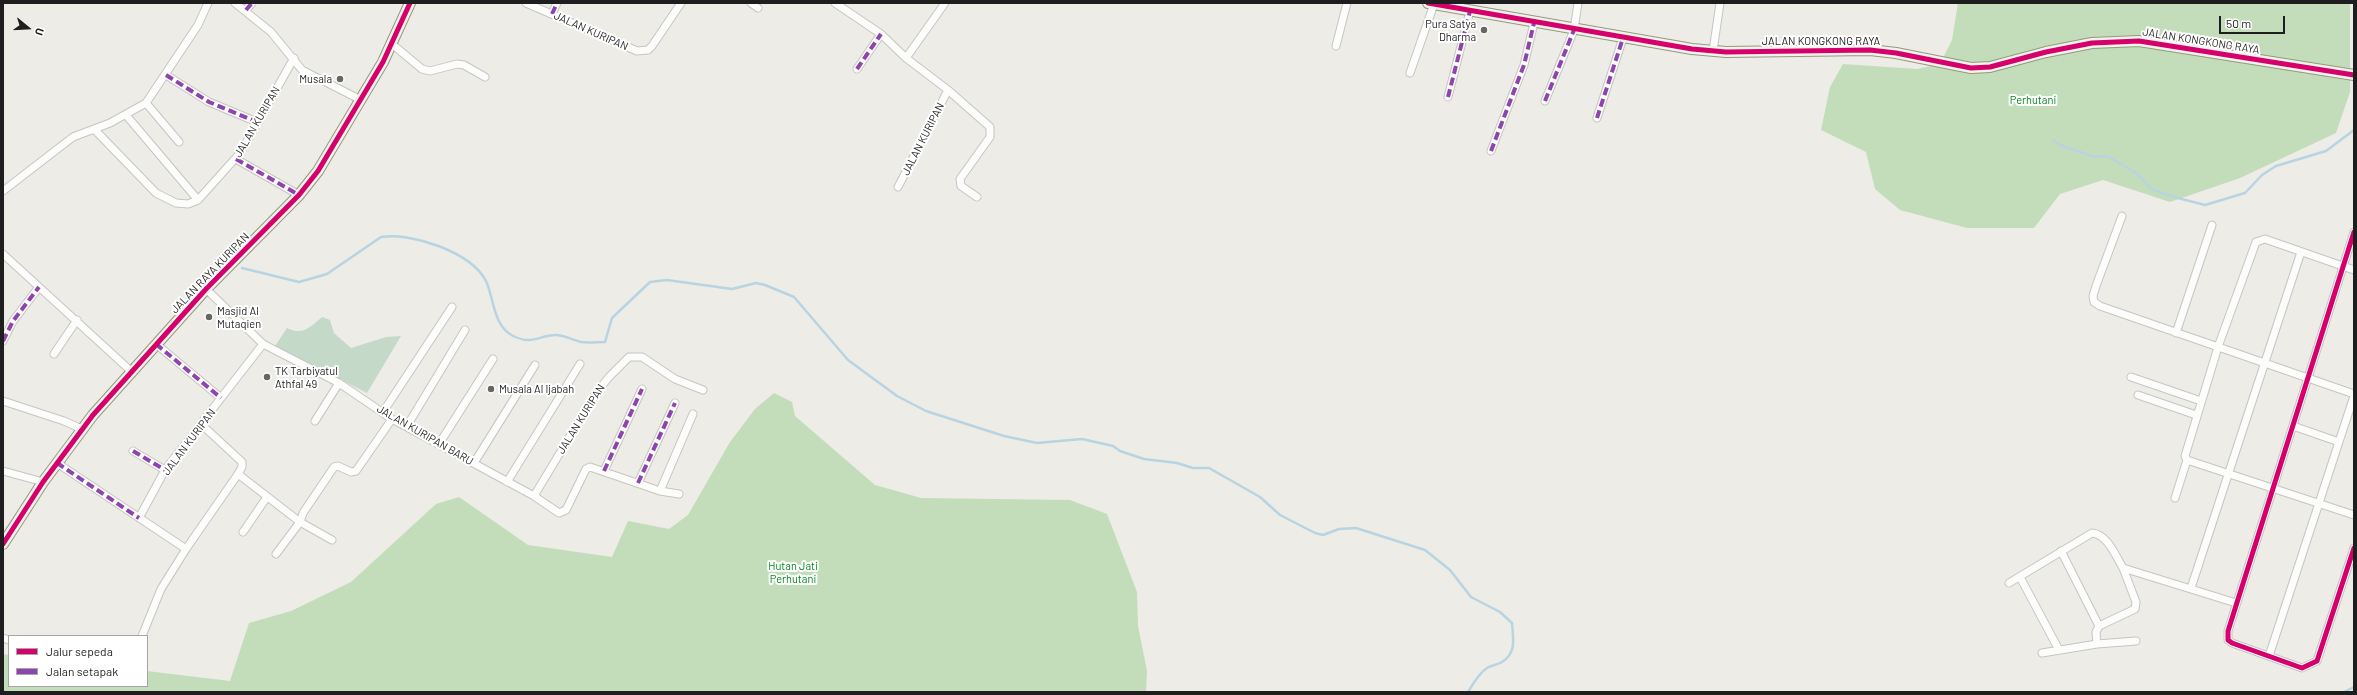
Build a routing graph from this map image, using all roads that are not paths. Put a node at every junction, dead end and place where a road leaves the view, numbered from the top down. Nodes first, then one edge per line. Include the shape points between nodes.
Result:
1 (208, 3) edge
2 (235, 3) edge
3 (252, 3) edge
4 (410, 3) edge
5 (526, 3) edge
6 (557, 3) edge
7 (681, 3) edge
8 (751, 3) edge
9 (835, 3) edge
10 (945, 3) edge
11 (1347, 3) edge
12 (1578, 3) edge
13 (1720, 3) edge
14 (1431, 4) edge
15 (758, 8) dead end
16 (1466, 8) edge
17 (246, 10) junction
18 (552, 14) junction
19 (1534, 23) junction
20 (1574, 30) junction
21 (881, 34) junction
22 (1623, 38) junction
23 (392, 44) junction
24 (1336, 46) dead end
25 (1713, 52) junction
26 (294, 58) junction
27 (906, 58) junction
28 (857, 69) dead end
29 (1410, 73) dead end
30 (166, 75) junction
31 (2354, 75) edge
32 (485, 77) dead end
33 (948, 90) junction
34 (1448, 97) dead end
35 (360, 100) junction
36 (1545, 101) dead end
37 (146, 103) junction
38 (126, 115) junction
39 (1597, 118) dead end
40 (257, 122) junction
41 (94, 130) junction
42 (179, 142) dead end
43 (1491, 151) dead end
44 (236, 159) junction
45 (898, 187) dead end
46 (3, 191) edge
47 (299, 195) junction
48 (977, 197) dead end
49 (198, 200) junction
50 (2122, 216) dead end
51 (2212, 225) dead end
52 (2354, 232) edge
53 (2301, 252) junction
54 (3, 254) edge
55 (2342, 266) junction
56 (2354, 270) edge
57 (40, 287) junction
58 (206, 289) junction
59 (452, 307) dead end
60 (77, 320) junction
61 (465, 330) dead end
62 (2176, 333) junction
63 (3, 341) edge
64 (156, 344) junction
65 (263, 344) junction
66 (2218, 347) junction
67 (54, 354) dead end
68 (493, 358) dead end
69 (2265, 363) junction
70 (580, 364) dead end
71 (535, 366) dead end
72 (132, 372) junction
73 (2131, 377) dead end
74 (2309, 379) junction
75 (339, 384) junction
76 (642, 389) dead end
77 (703, 390) dead end
78 (2138, 395) dead end
79 (2354, 395) edge
80 (221, 398) junction
81 (2201, 401) junction
82 (3, 402) edge
83 (675, 403) dead end
84 (383, 412) junction
85 (693, 414) dead end
86 (2196, 415) junction
87 (392, 419) junction
88 (315, 421) dead end
89 (202, 425) junction
90 (407, 426) junction
91 (2293, 426) junction
92 (82, 429) junction
93 (2339, 442) junction
94 (439, 444) junction
95 (133, 451) dead end
96 (2187, 460) junction
97 (57, 463) junction
98 (474, 463) junction
99 (165, 470) junction
100 (3, 471) edge
101 (604, 471) junction
102 (238, 474) junction
103 (2228, 474) junction
104 (43, 482) junction
105 (507, 482) junction
106 (638, 483) junction
107 (2273, 488) junction
108 (660, 491) junction
109 (679, 494) dead end
110 (534, 496) junction
111 (267, 497) junction
112 (2175, 498) dead end
113 (2320, 504) junction
114 (2354, 515) edge
115 (140, 518) junction
116 (300, 522) junction
117 (243, 532) dead end
118 (332, 540) dead end
119 (3, 544) edge
120 (186, 548) junction
121 (2354, 548) edge
122 (2062, 551) junction
123 (276, 554) dead end
124 (2123, 568) junction
125 (2020, 577) junction
126 (2009, 583) dead end
127 (2191, 588) junction
128 (2236, 603) junction
129 (2099, 626) junction
130 (142, 635) edge
131 (2136, 640) dead end
132 (2097, 644) junction
133 (2059, 650) junction
134 (2042, 653) dead end
135 (2269, 656) junction

1 - 30 street via 198,25
2 - 17 street
3 - 17 street
4 - 23 street, JALAN RAYA KURIPAN
5 - 18 street, JALAN KURIPAN
6 - 18 street
7 - 18 street, JALAN KURIPAN via 652,46 643,52
8 - 15 street
9 - 21 street, JALAN KURIPAN
10 - 27 street
11 - 24 street
12 - 20 street
13 - 25 street
14 - 16 street, JALAN KONGKONG RAYA
14 - 29 street
16 - 19 street, JALAN KONGKONG RAYA
16 - 34 street
17 - 26 street via 271,32
19 - 20 street, JALAN KONGKONG RAYA
19 - 43 street via 1524,65
20 - 22 street, JALAN KONGKONG RAYA
20 - 36 street
21 - 27 street, JALAN KURIPAN
21 - 28 street
22 - 25 street, JALAN KONGKONG RAYA
22 - 39 street
23 - 32 street via 422,69 430,71 457,64 464,65
23 - 35 street, JALAN RAYA KURIPAN
25 - 31 street, JALAN KONGKONG RAYA via 1870,50 1971,68 1990,67 2092,43 2139,41
26 - 35 street via 302,70
26 - 40 street, JALAN KURIPAN
27 - 33 street, JALAN KURIPAN
30 - 37 street
30 - 40 street via 210,102
33 - 45 street, JALAN KURIPAN
33 - 48 street, JALAN KURIPAN via 990,127 990,137 960,179 961,186
35 - 47 street, JALAN RAYA KURIPAN via 335,145
37 - 38 street
37 - 42 street
38 - 41 street
38 - 49 street
40 - 44 street, JALAN KURIPAN
41 - 46 street via 73,137
41 - 49 street via 156,193 176,203 188,204
44 - 47 street
44 - 49 street, JALAN KURIPAN
47 - 58 street, JALAN RAYA KURIPAN
50 - 62 street via 2096,286 2094,302
51 - 62 street
52 - 55 street
53 - 55 street
53 - 66 street via 2265,239 2256,242
53 - 69 street
54 - 57 street
55 - 56 street
55 - 74 street
57 - 60 street
57 - 63 street via 13,321
58 - 64 street, JALAN RAYA KURIPAN
58 - 65 street, JALAN KURIPAN BARU
59 - 84 street
60 - 67 street
60 - 72 street
61 - 90 street
62 - 66 street
64 - 72 street, JALAN RAYA KURIPAN
64 - 80 street
65 - 75 street, JALAN KURIPAN BARU
65 - 80 street, JALAN KURIPAN
66 - 69 street
66 - 81 street
68 - 94 street
69 - 74 street
69 - 103 street
70 - 105 street
71 - 98 street
72 - 92 street, JALAN RAYA KURIPAN
73 - 81 street
74 - 79 street
74 - 91 street
75 - 84 street, JALAN KURIPAN BARU
75 - 88 street
76 - 101 street
77 - 110 street, JALAN KURIPAN via 675,379 642,357 629,357 596,393
78 - 86 street
79 - 93 street
80 - 89 street, JALAN KURIPAN
81 - 86 street
82 - 92 street
83 - 106 street
84 - 87 street, JALAN KURIPAN BARU
85 - 108 street
86 - 96 street via 2186,450
87 - 90 street, JALAN KURIPAN BARU
87 - 116 street via 356,471 334,467
89 - 99 street, JALAN KURIPAN
89 - 102 street via 242,462
90 - 94 street, JALAN KURIPAN BARU
91 - 93 street
91 - 107 street
92 - 97 street, JALAN RAYA KURIPAN
93 - 113 street
94 - 98 street, JALAN KURIPAN BARU
95 - 99 street
96 - 103 street
96 - 112 street
97 - 104 street, JALAN RAYA KURIPAN
97 - 115 street
98 - 105 street, JALAN KURIPAN BARU
99 - 115 street, JALAN KURIPAN
100 - 104 street
101 - 106 street, JALAN KURIPAN BARU
101 - 110 street, JALAN KURIPAN BARU via 593,467 586,469 564,512 560,513
102 - 111 street
102 - 120 street
103 - 107 street
103 - 127 street
104 - 119 street, JALAN RAYA KURIPAN
105 - 110 street, JALAN KURIPAN BARU
106 - 108 street, JALAN KURIPAN BARU
107 - 113 street
107 - 128 street
108 - 109 street, JALAN KURIPAN BARU
111 - 116 street
111 - 117 street
113 - 114 street
113 - 135 street
115 - 120 street
116 - 118 street
116 - 123 street
120 - 130 street via 158,594
121 - 135 street via 2317,661 2302,668
122 - 124 street via 2092,533 2097,534 2107,541
122 - 125 street
122 - 129 street
124 - 127 street
124 - 129 street via 2137,605 2131,612
125 - 126 street
125 - 133 street
127 - 128 street
128 - 135 street via 2228,640
129 - 132 street via 2096,632
131 - 132 street
132 - 133 street
133 - 134 street

